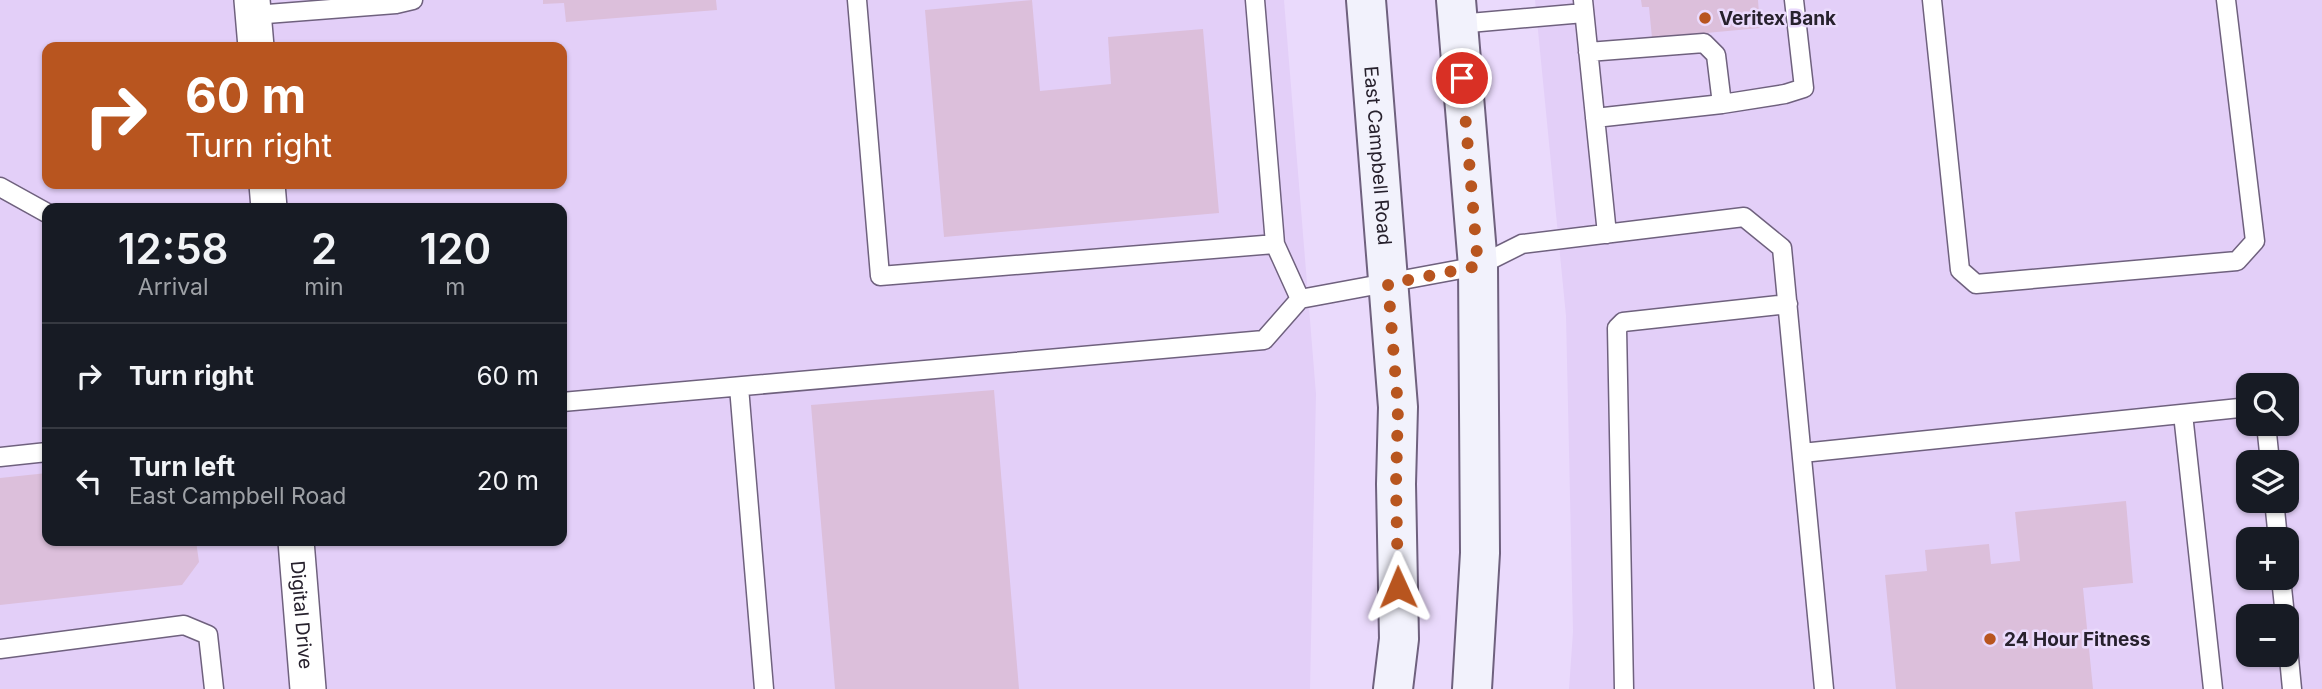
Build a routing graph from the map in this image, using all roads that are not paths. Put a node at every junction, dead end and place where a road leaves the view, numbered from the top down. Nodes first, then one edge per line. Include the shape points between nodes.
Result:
1 (413, 0) edge
2 (857, 0) edge
3 (1255, 0) edge
4 (1366, 0) edge
5 (1794, 0) edge
6 (1932, 0) edge
7 (2226, 0) edge
8 (352, 4) edge
9 (1583, 7) edge
10 (1457, 12) edge
11 (253, 21) edge
12 (1588, 52) junction
13 (1722, 104) junction
14 (1595, 118) junction
15 (0, 187) edge
16 (42, 210) edge
17 (1607, 234) junction
18 (1275, 244) junction
19 (1478, 266) junction
20 (1388, 284) junction
21 (1300, 299) junction
22 (1788, 304) junction
23 (739, 387) junction
24 (567, 402) edge
25 (2236, 408) edge
26 (2183, 414) junction
27 (42, 453) edge
28 (1802, 453) junction
29 (0, 457) edge
30 (296, 546) edge
31 (0, 649) edge
32 (2290, 667) edge
33 (214, 689) edge
34 (308, 689) edge
35 (764, 689) edge
36 (1393, 689) edge
37 (1472, 689) edge
38 (1624, 689) edge
39 (1825, 689) edge
40 (2213, 689) edge
41 (2292, 689) edge

1 - 8 lane
2 - 18 lane via 880,276
3 - 18 lane
4 - 20 main road, East Campbell Road
5 - 13 lane via 1804,88
6 - 7 lane via 1960,270 1976,284 2237,261 2255,241
8 - 11 lane
9 - 10 lane
9 - 12 lane
10 - 19 main road
12 - 13 lane via 1704,43 1716,55
12 - 14 lane
13 - 14 lane
14 - 17 lane
15 - 16 lane
17 - 19 lane via 1522,244
17 - 22 lane via 1744,217 1782,248
18 - 21 lane
19 - 20 lane
19 - 37 main road via 1480,553
20 - 21 lane
20 - 36 main road, East Campbell Road via 1398,407 1399,639
21 - 23 lane via 1264,340
22 - 28 lane
22 - 38 lane via 1623,321 1616,328
23 - 24 lane
23 - 35 lane
25 - 26 lane
26 - 28 lane
26 - 40 lane
27 - 29 lane
28 - 39 lane
30 - 34 street, Digital Drive
31 - 33 lane via 184,625 208,635
32 - 41 lane

